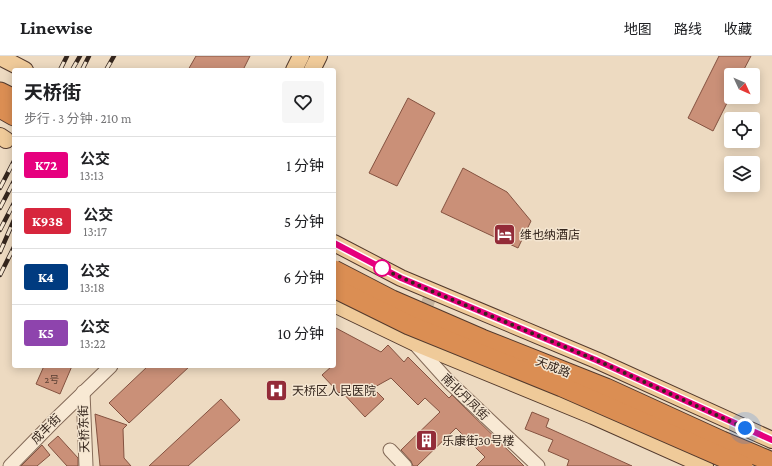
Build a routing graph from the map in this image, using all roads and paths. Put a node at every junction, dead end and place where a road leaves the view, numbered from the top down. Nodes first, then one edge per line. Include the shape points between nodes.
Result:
1 (301, 56) edge
2 (319, 56) edge
3 (0, 57) edge
4 (21, 68) edge
5 (295, 68) edge
6 (313, 68) edge
7 (0, 92) edge
8 (12, 98) edge
9 (0, 108) edge
10 (12, 115) edge
11 (336, 244) edge
12 (336, 271) edge
13 (336, 289) edge
14 (336, 305) edge
15 (413, 342) junction
16 (109, 368) edge
17 (83, 392) junction
18 (772, 440) edge
19 (390, 450) dead end
20 (772, 462) edge
21 (10, 466) edge
22 (86, 466) edge
23 (405, 466) edge
24 (538, 466) edge
25 (705, 466) edge
26 (743, 466) edge

1 - 5 main road
2 - 6 main road
3 - 4 main road
7 - 8 highway
9 - 10 highway
11 - 18 main road, 天成路 via 401,278 596,360
12 - 20 highway, 天成路, bridge via 392,300 606,388
13 - 26 highway, 天成路, bridge via 409,325 562,386
14 - 15 main road
15 - 24 street, 南北丹凤街 via 448,382
15 - 25 main road via 593,416
16 - 17 street, 成丰街
17 - 21 street, 成丰街
17 - 22 street, 天桥东街
19 - 23 street

